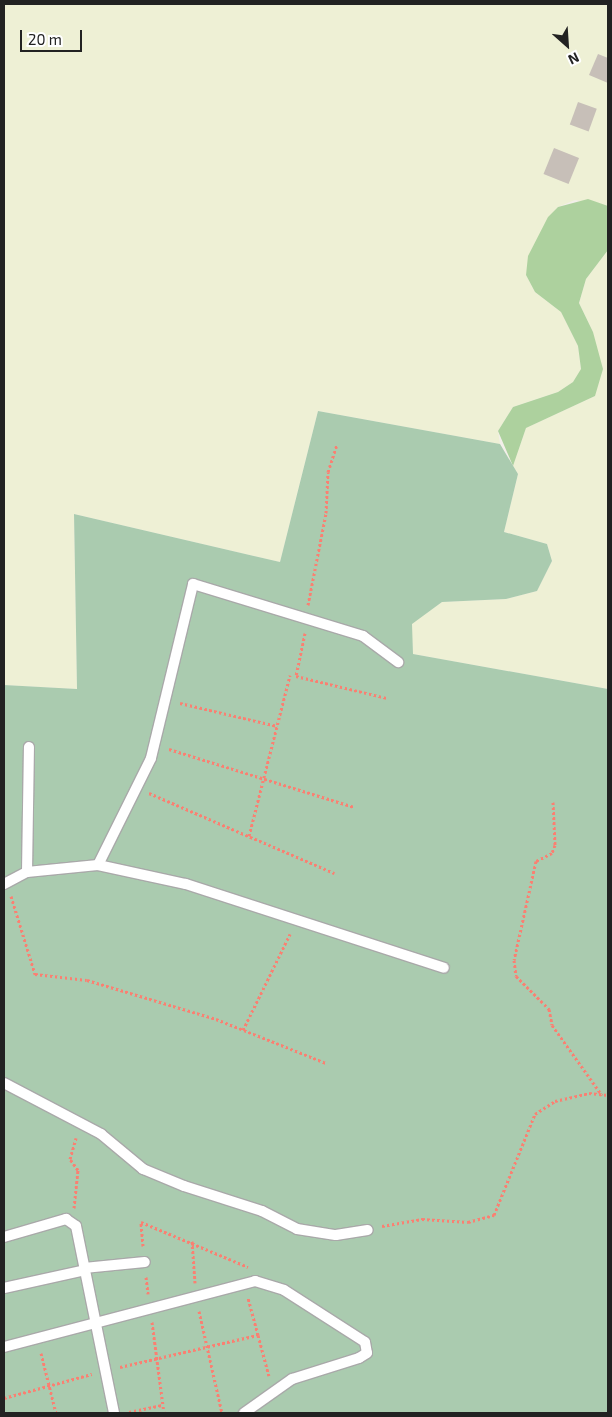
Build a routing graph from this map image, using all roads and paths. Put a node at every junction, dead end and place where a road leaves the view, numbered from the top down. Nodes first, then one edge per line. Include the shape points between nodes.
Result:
1 (337, 444) dead end
2 (308, 619) junction
3 (398, 662) dead end
4 (290, 675) dead end
5 (387, 698) dead end
6 (164, 699) junction
7 (277, 726) junction
8 (154, 744) junction
9 (29, 747) dead end
10 (264, 779) junction
11 (138, 788) junction
12 (554, 802) dead end
13 (354, 807) dead end
14 (249, 836) junction
15 (98, 865) junction
16 (27, 872) junction
17 (334, 873) dead end
18 (6, 884) edge
19 (296, 923) junction
20 (444, 968) dead end
21 (243, 1030) junction
22 (326, 1063) dead end
23 (4, 1083) edge
24 (602, 1095) junction
25 (608, 1095) edge
26 (84, 1126) junction
27 (72, 1221) junction
28 (368, 1230) joint
29 (4, 1237) edge
30 (192, 1241) dead end
31 (145, 1262) dead end
32 (85, 1269) junction
33 (244, 1284) junction
34 (4, 1288) edge
35 (196, 1297) junction
36 (96, 1323) junction
37 (258, 1335) junction
38 (37, 1338) junction
39 (4, 1347) edge
40 (207, 1347) junction
41 (105, 1370) junction
42 (50, 1385) junction
43 (273, 1391) junction
44 (4, 1398) edge
45 (162, 1405) dead end
46 (56, 1413) edge
47 (114, 1413) edge
48 (125, 1413) edge
49 (222, 1413) edge
50 (244, 1413) edge

1 - 2 path via 328,472
2 - 3 lane via 363,636
2 - 5 path via 296,676
2 - 6 lane via 193,584
4 - 7 path
6 - 7 path
6 - 8 lane
7 - 10 path
8 - 10 path
8 - 11 lane
9 - 16 lane
10 - 13 path
10 - 14 path
11 - 14 path
11 - 15 lane via 111,831
12 - 24 path via 555,845 552,853 536,861 514,960 516,976 549,1009 552,1025
14 - 17 path
15 - 16 lane
15 - 19 lane via 186,884
16 - 18 lane
18 - 21 path via 36,974 87,980
19 - 20 lane
19 - 21 path
21 - 22 path
23 - 26 lane
24 - 25 path
24 - 28 path via 555,1100 535,1114 494,1215 468,1222 422,1218
26 - 27 path via 78,1132 70,1159 78,1170
26 - 28 lane via 124,1150 143,1169 262,1211 297,1230 354,1234
27 - 29 lane
27 - 32 lane
30 - 35 path
31 - 32 lane
32 - 34 lane
32 - 36 lane
33 - 35 lane
33 - 37 path
33 - 43 lane via 264,1282 284,1290 351,1332 367,1348 366,1353 338,1368 292,1379
35 - 36 lane
35 - 40 path
36 - 38 lane
36 - 41 lane
37 - 40 path
37 - 43 path
38 - 39 lane
38 - 42 path
40 - 41 path
40 - 49 path
41 - 42 path
41 - 47 lane
42 - 44 path
42 - 46 path
43 - 50 lane
45 - 48 path

